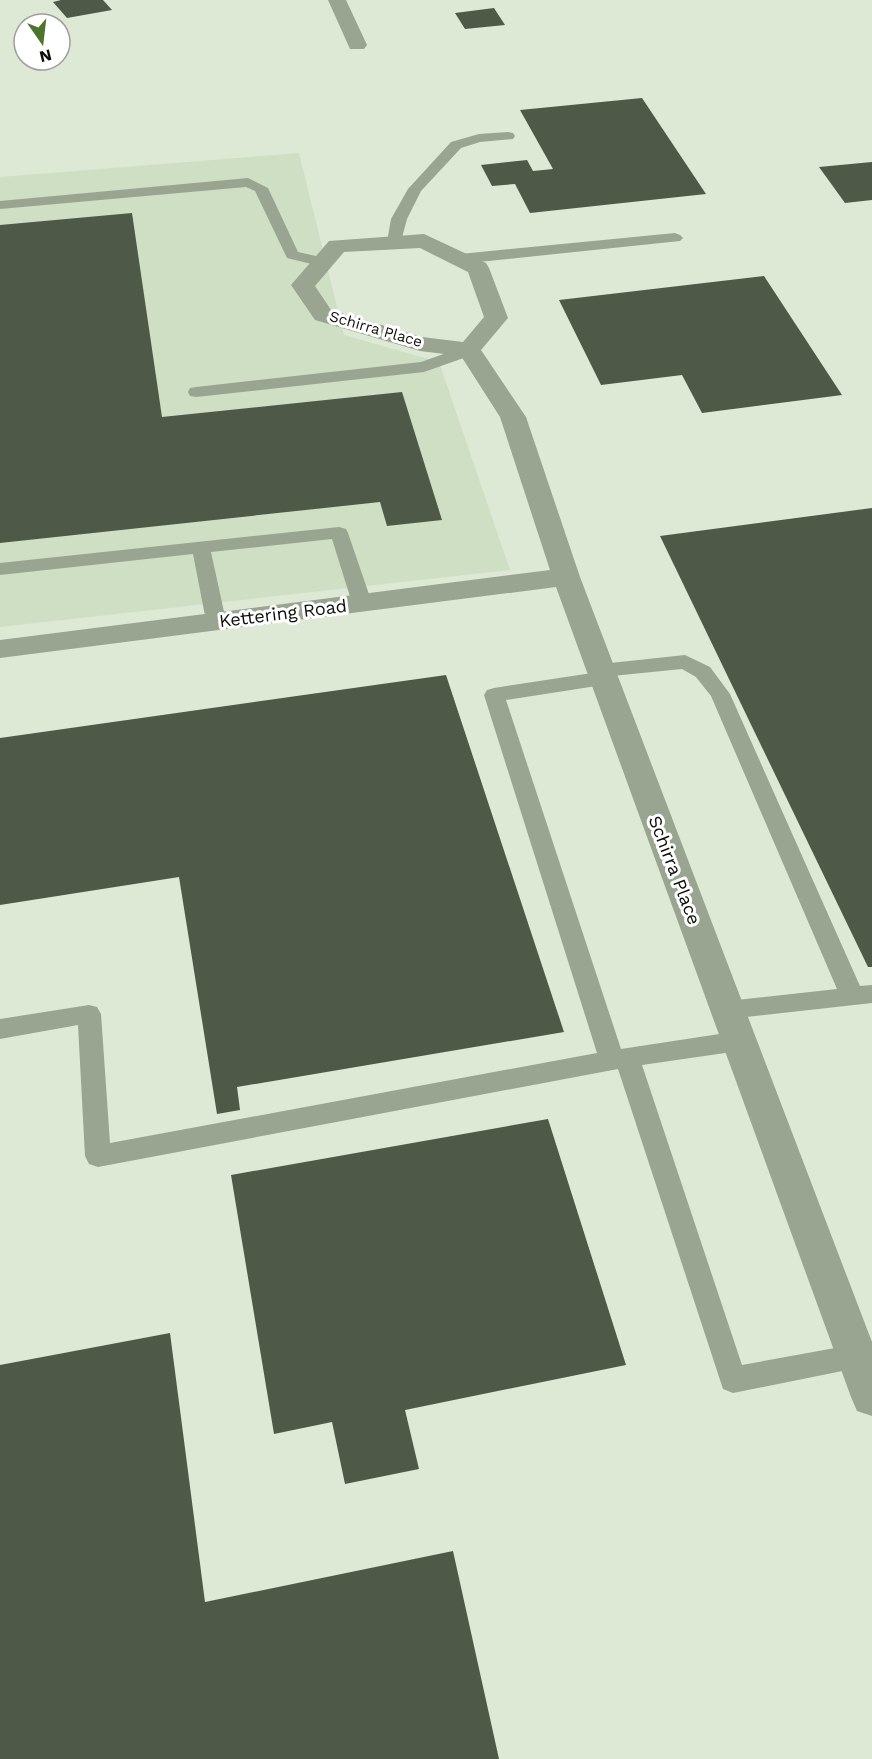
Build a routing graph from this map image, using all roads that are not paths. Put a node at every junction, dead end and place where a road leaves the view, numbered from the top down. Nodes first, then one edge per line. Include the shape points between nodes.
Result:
1 (337, 0) edge
2 (357, 45) dead end
3 (508, 136) dead end
4 (0, 205) edge
5 (675, 238) dead end
6 (395, 242) junction
7 (460, 259) junction
8 (324, 262) junction
9 (469, 350) junction
10 (196, 392) dead end
11 (201, 547) junction
12 (0, 569) edge
13 (566, 577) junction
14 (362, 603) junction
15 (216, 621) junction
16 (0, 649) edge
17 (602, 674) junction
18 (862, 995) edge
19 (733, 1026) junction
20 (0, 1029) edge
21 (620, 1059) junction
22 (857, 1357) junction
23 (872, 1397) edge

1 - 2 street
3 - 6 lane via 456,145 415,189 399,219
4 - 8 lane via 248,182 261,188 292,255
5 - 7 lane
6 - 7 street, Schirra Place via 424,241
6 - 8 street, Schirra Place via 337,246
7 - 9 street, Schirra Place via 478,268 496,318
8 - 9 street, Schirra Place via 303,285 323,315 420,344
9 - 10 lane via 424,367
9 - 13 street, Schirra Place via 513,417
11 - 12 lane
11 - 14 lane via 339,532
11 - 15 lane
13 - 14 street, Kettering Road
13 - 17 street, Schirra Place
14 - 15 street, Kettering Road
15 - 16 street, Kettering Road
17 - 18 lane via 685,662 703,672 720,694
17 - 19 street, Schirra Place
17 - 21 lane via 494,695
18 - 19 lane
19 - 21 lane
19 - 22 street, Schirra Place
20 - 21 lane via 89,1014 98,1156
21 - 22 lane via 733,1380
22 - 23 street, Schirra Place

